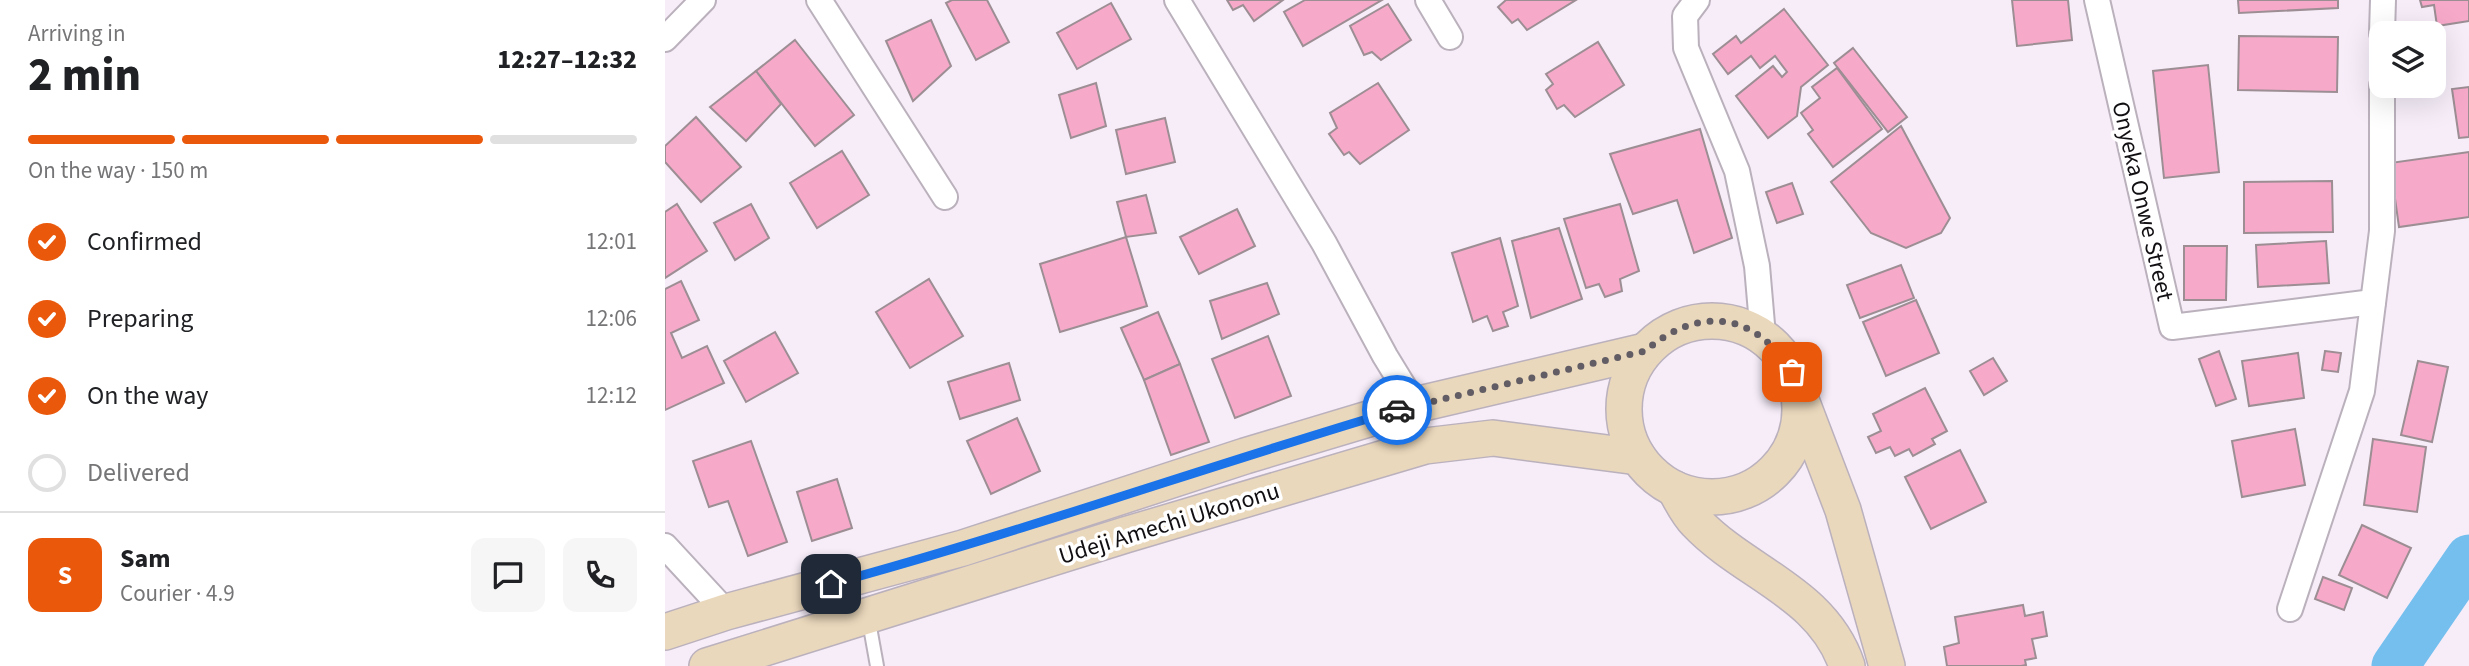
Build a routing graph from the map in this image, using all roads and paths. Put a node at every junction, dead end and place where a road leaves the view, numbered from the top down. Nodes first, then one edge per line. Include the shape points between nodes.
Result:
1 (703, 0) edge
2 (819, 0) edge
3 (1177, 0) edge
4 (1428, 0) edge
5 (1697, 0) edge
6 (2097, 0) edge
7 (2382, 0) edge
8 (2382, 21) edge
9 (1450, 37) dead end
10 (665, 39) edge
11 (2382, 98) edge
12 (944, 197) dead end
13 (2373, 302) junction
14 (1763, 336) junction
15 (1645, 351) junction
16 (1799, 394) junction
17 (1415, 405) junction
18 (1638, 457) junction
19 (1675, 489) junction
20 (665, 546) edge
21 (963, 548) junction
22 (972, 583) junction
23 (2290, 609) dead end
24 (726, 612) junction
25 (868, 616) junction
26 (665, 632) edge
27 (708, 666) edge
28 (877, 666) edge
29 (1847, 666) edge
30 (1887, 666) edge

1 - 10 street
2 - 12 street
3 - 17 street via 1330,253
4 - 9 street
5 - 14 street via 1685,16 1686,48 1737,171 1757,266
6 - 13 street, Onyeka Onwe Street via 2172,327
7 - 8 street
11 - 13 street via 2382,231
13 - 23 street via 2362,391
14 - 15 main road via 1714,320 1665,334
14 - 16 main road via 1780,352
15 - 17 main road, Udeji Amechi Ukononu
15 - 18 main road via 1630,375 1624,403 1627,431
16 - 19 main road via 1799,422 1791,448 1776,470 1754,486 1728,496 1702,497
16 - 30 main road via 1843,510
17 - 21 main road, Udeji Amechi Ukononu
18 - 19 main road
18 - 22 main road, Udeji Amechi Ukononu via 1493,438 1425,446
19 - 29 main road via 1693,519 1714,538 1796,595 1821,619
20 - 24 street
21 - 22 main road
21 - 24 main road, Udeji Amechi Ukononu
22 - 25 main road, Udeji Amechi Ukononu
24 - 26 main road, Udeji Amechi Ukononu
25 - 27 main road, Udeji Amechi Ukononu
25 - 28 lane

